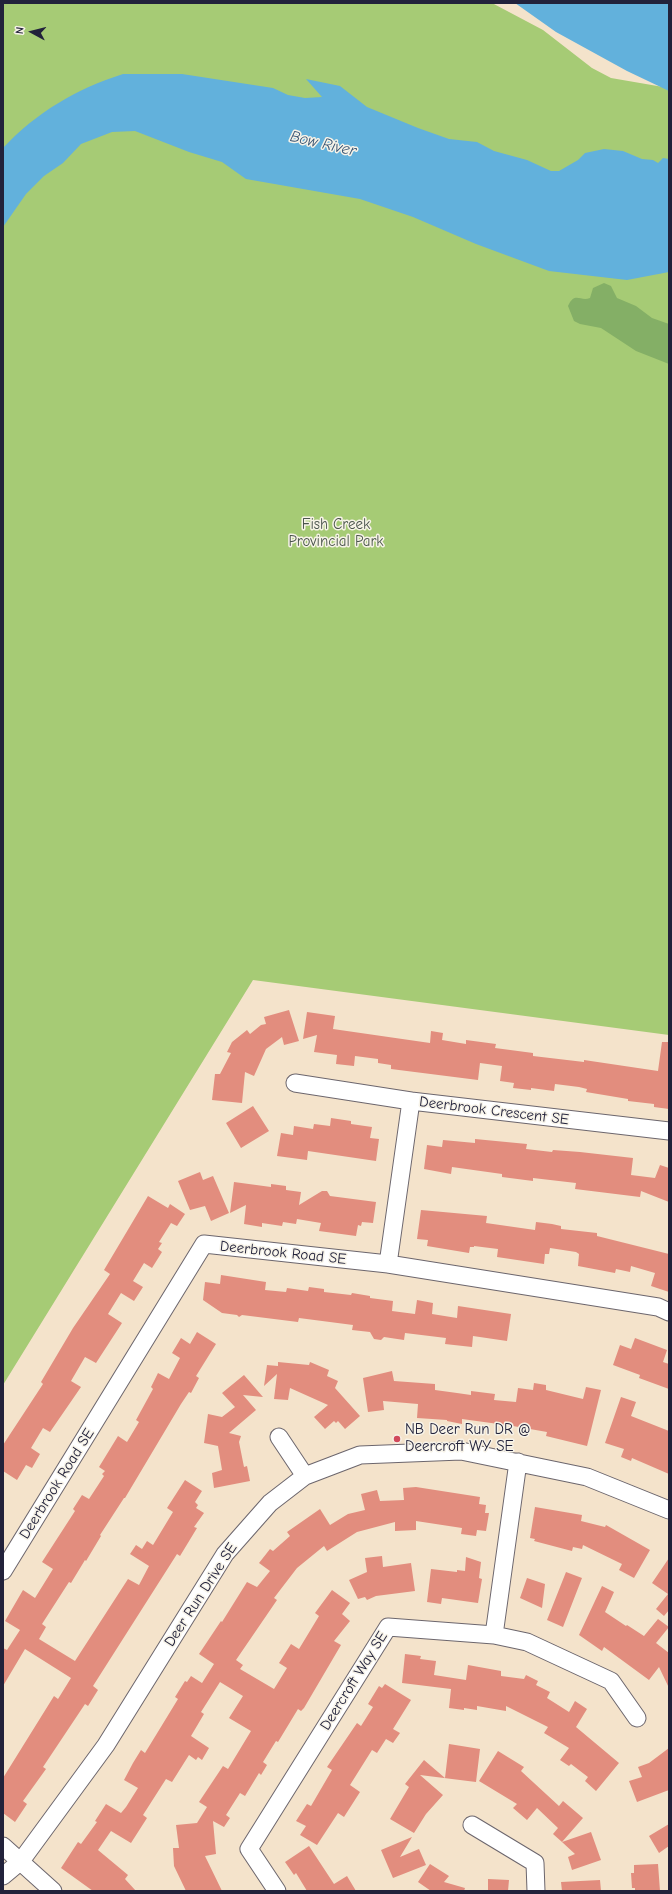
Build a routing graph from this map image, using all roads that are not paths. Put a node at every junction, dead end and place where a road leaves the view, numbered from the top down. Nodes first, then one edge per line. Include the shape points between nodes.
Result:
1 (295, 1083) dead end
2 (411, 1101) junction
3 (669, 1131) edge
4 (388, 1264) junction
5 (669, 1312) edge
6 (279, 1437) dead end
7 (518, 1462) junction
8 (305, 1476) junction
9 (669, 1510) edge
10 (3, 1571) edge
11 (494, 1635) junction
12 (637, 1718) dead end
13 (472, 1825) dead end
14 (3, 1846) edge
15 (21, 1861) junction
16 (3, 1876) edge
17 (53, 1891) edge
18 (277, 1891) edge
19 (536, 1891) edge

1 - 2 street
2 - 3 street, Deerbrook Crescent SE
2 - 4 street, Deerbrook Crescent SE
4 - 5 street, Deerbrook Road SE via 658,1307
4 - 10 street, Deerbrook Road SE via 204,1244
6 - 8 street
7 - 8 street, Deer Run Drive SE via 461,1451 360,1455
7 - 9 street, Deer Run Drive SE via 587,1477
7 - 11 street
8 - 15 street, Deer Run Drive SE via 270,1503 225,1554 106,1744
11 - 12 street via 527,1642 611,1681
11 - 18 street, Deercroft Way SE via 388,1627 249,1849
13 - 19 street via 535,1863
14 - 15 street
15 - 16 street, Deer Run Drive SE
15 - 17 street

